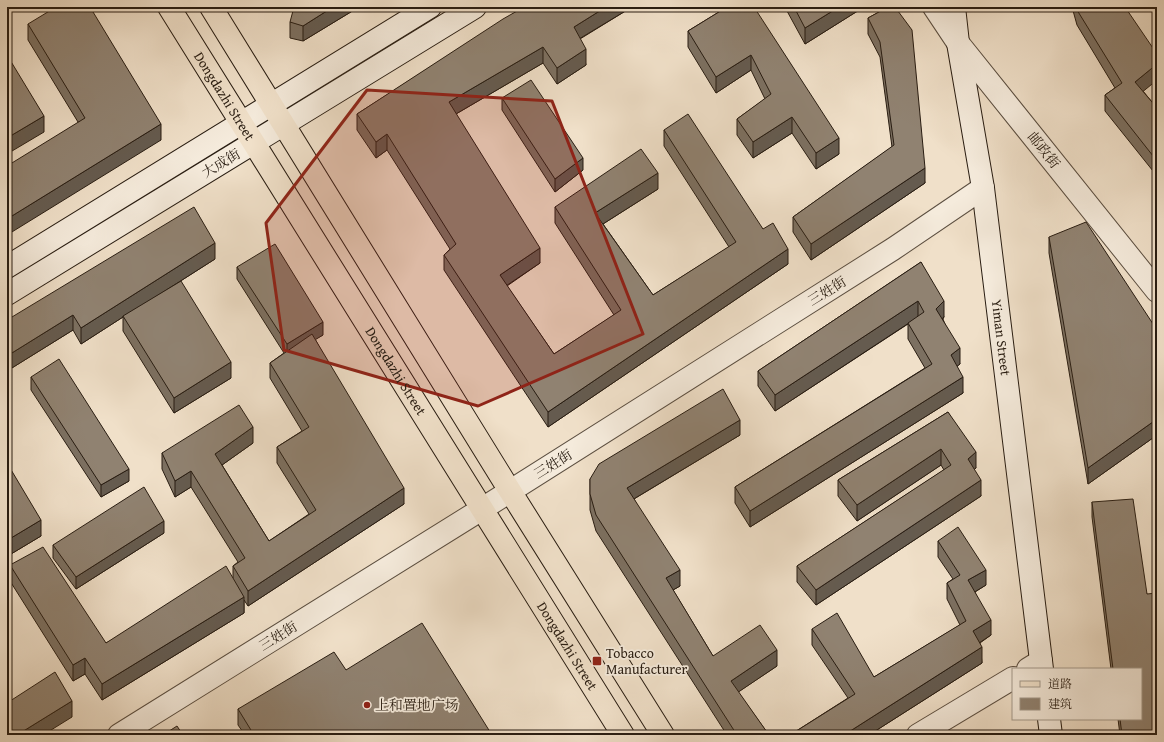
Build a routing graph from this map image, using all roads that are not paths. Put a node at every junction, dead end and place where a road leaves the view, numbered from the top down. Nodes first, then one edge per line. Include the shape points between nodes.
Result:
1 (169, 7) edge
2 (211, 7) edge
3 (430, 7) edge
4 (475, 7) edge
5 (934, 7) edge
6 (954, 7) edge
7 (958, 43) junction
8 (271, 104) junction
9 (241, 124) junction
10 (284, 124) junction
11 (254, 143) junction
12 (984, 188) junction
13 (7, 267) edge
14 (1157, 291) edge
15 (7, 294) edge
16 (510, 491) junction
17 (482, 509) junction
18 (1037, 666) edge
19 (1012, 679) edge
20 (1049, 720) edge
21 (119, 735) edge
22 (623, 735) edge
23 (663, 735) edge
24 (918, 735) edge
25 (1051, 735) edge

1 - 9 main road, Dongdazhi Street
2 - 8 main road
3 - 8 main road, 大成街
4 - 10 main road, 大成街
5 - 7 main road, 邮政街
6 - 7 main road, Yiman Street
7 - 12 main road, Yiman Street
7 - 14 main road, 邮政街
8 - 9 main road, 大成街
8 - 10 main road
9 - 11 main road, Dongdazhi Street
9 - 13 main road, 大成街
10 - 11 main road, 大成街
10 - 16 main road
11 - 15 main road, 大成街
11 - 17 main road, Dongdazhi Street
12 - 16 main road, 三姓街 via 880,257
12 - 18 main road, Yiman Street
16 - 17 main road, 三姓街
16 - 23 main road
17 - 21 main road, 三姓街
17 - 22 main road, Dongdazhi Street
19 - 24 main road
20 - 25 main road

